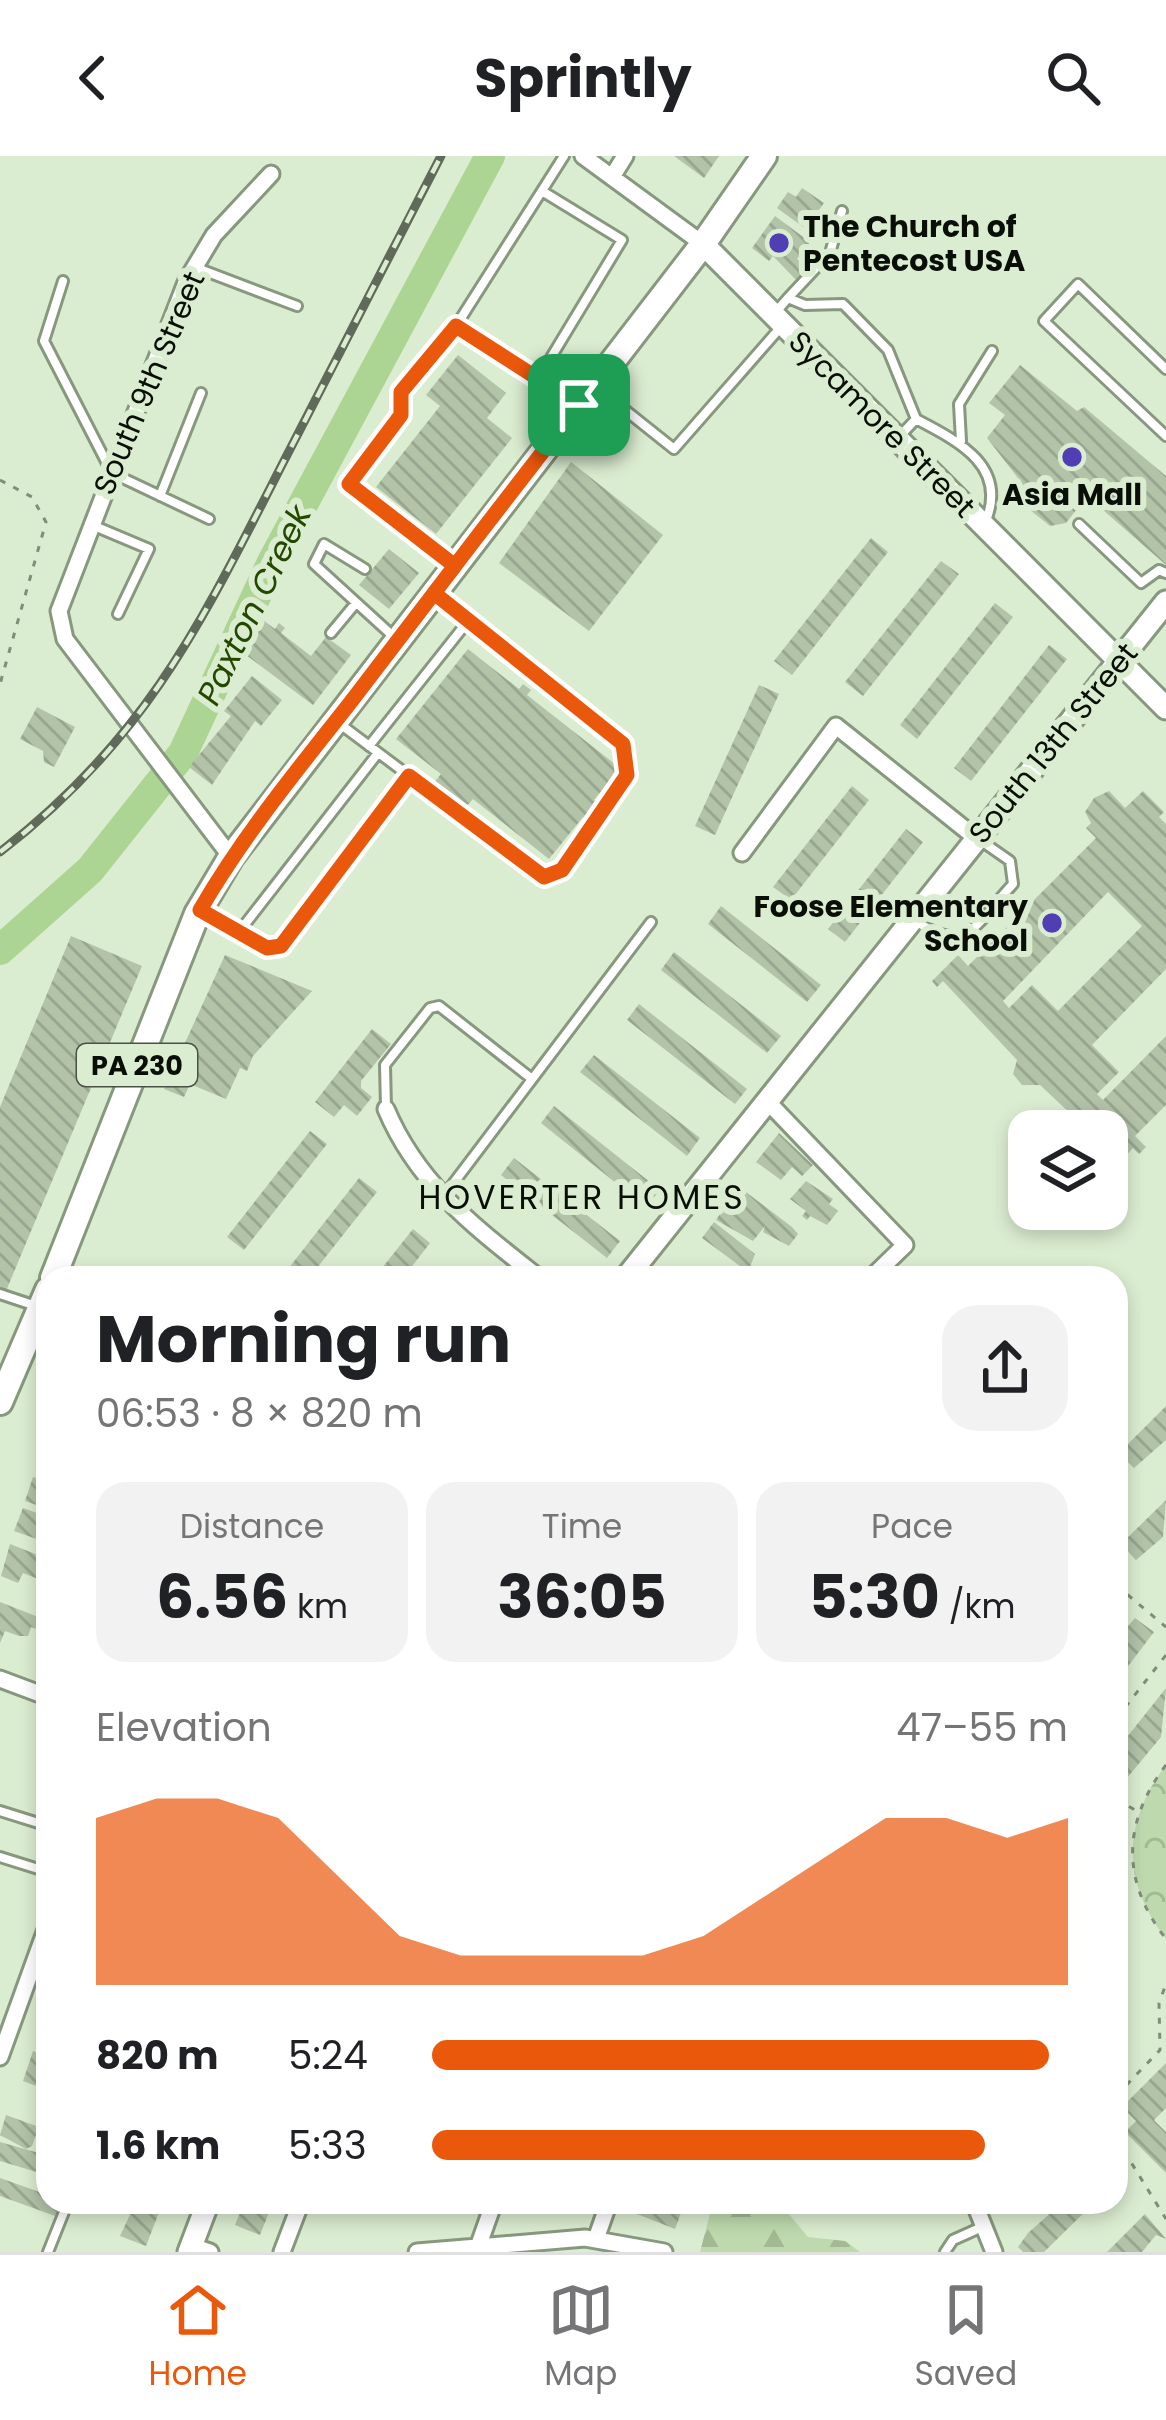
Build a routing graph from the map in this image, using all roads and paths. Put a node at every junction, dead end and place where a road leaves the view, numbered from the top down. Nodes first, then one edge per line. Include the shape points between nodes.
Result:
1 (564, 156) edge
2 (583, 156) edge
3 (626, 156) edge
4 (764, 156) edge
5 (272, 174) dead end
6 (612, 178) junction
7 (542, 191) junction
8 (842, 211) dead end
9 (703, 244) junction
10 (195, 268) junction
11 (63, 281) dead end
12 (297, 306) dead end
13 (781, 313) junction
14 (456, 326) junction
15 (992, 352) dead end
16 (1166, 369) edge
17 (538, 379) junction
18 (201, 392) dead end
19 (586, 396) junction
20 (916, 419) junction
21 (1166, 436) edge
22 (897, 439) junction
23 (962, 442) junction
24 (112, 472) junction
25 (0, 480) edge
26 (160, 496) junction
27 (209, 520) dead end
28 (1079, 524) dead end
29 (90, 525) junction
30 (984, 526) junction
31 (455, 566) junction
32 (364, 568) dead end
33 (1166, 573) edge
34 (434, 593) junction
35 (1166, 602) edge
36 (356, 603) junction
37 (118, 614) dead end
38 (468, 621) junction
39 (331, 633) dead end
40 (398, 640) junction
41 (1119, 661) junction
42 (0, 683) edge
43 (1166, 708) edge
44 (335, 721) junction
45 (369, 746) junction
46 (378, 753) junction
47 (409, 776) junction
48 (976, 838) junction
49 (742, 853) dead end
50 (231, 857) junction
51 (200, 910) junction
52 (911, 919) junction
53 (651, 922) dead end
54 (239, 932) junction
55 (532, 1079) junction
56 (767, 1101) junction
57 (386, 1109) joint
58 (442, 1198) junction
59 (58, 1266) edge
60 (524, 1266) edge
61 (636, 1266) edge
62 (883, 1266) edge
63 (0, 1294) edge
64 (36, 1298) edge
65 (36, 1318) edge
66 (0, 1402) edge
67 (1128, 1595) edge
68 (1166, 1627) edge
69 (1166, 1655) edge
70 (0, 1679) edge
71 (36, 1692) edge
72 (1128, 1704) edge
73 (1166, 1765) edge
74 (1128, 1806) edge
75 (0, 1811) edge
76 (1138, 1812) junction
77 (36, 1822) edge
78 (0, 1857) edge
79 (36, 1868) edge
80 (1166, 1939) edge
81 (36, 1957) edge
82 (1166, 1984) edge
83 (0, 2057) edge
84 (1128, 2083) edge
85 (1128, 2157) edge
86 (63, 2214) edge
87 (205, 2214) edge
88 (296, 2214) edge
89 (490, 2214) edge
90 (605, 2214) edge
91 (978, 2214) edge
92 (1166, 2219) edge
93 (982, 2227) junction
94 (596, 2239) junction
95 (478, 2247) junction
96 (197, 2250) edge
97 (48, 2252) edge
98 (282, 2252) edge
99 (417, 2252) edge
100 (664, 2252) edge
101 (945, 2252) edge
102 (994, 2252) edge

1 - 7 lane
2 - 6 street, Sycamore Street
3 - 6 street
4 - 9 main road, PA 230
5 - 10 street, South 9th Street via 214,235
6 - 9 street, Sycamore Street
7 - 14 lane
7 - 17 lane via 622,239
8 - 13 lane via 830,253
9 - 13 street, Sycamore Street
9 - 19 main road, PA 230
10 - 12 lane
10 - 24 street, South 9th Street
11 - 24 lane via 44,341
13 - 19 lane via 674,448
13 - 20 lane via 843,304 888,350
13 - 22 street, Sycamore Street
14 - 17 lane
14 - 31 lane via 401,392 401,415 349,484
15 - 23 lane via 959,404
16 - 21 lane via 1078,284 1044,321
17 - 19 lane
18 - 26 lane
19 - 31 main road, PA 230
20 - 22 lane
20 - 23 lane
22 - 30 street, Sycamore Street
23 - 30 lane via 992,485 995,501
24 - 26 lane
24 - 29 street, South 9th Street
25 - 42 path via 25,491 46,522
26 - 27 lane
28 - 33 lane via 1141,584 1159,569
29 - 37 lane via 149,549
29 - 50 street, South 9th Street via 59,610 64,638
30 - 41 street, Sycamore Street
31 - 34 main road, PA 230
32 - 36 lane via 324,544 314,564
34 - 38 lane
34 - 40 main road, PA 230
35 - 41 street, South 13th Street
36 - 39 lane
36 - 40 lane
38 - 45 lane
38 - 47 lane via 617,739 627,775 549,878
40 - 44 main road, PA 230
41 - 43 street, Sycamore Street
41 - 48 street, South 13th Street
44 - 45 lane
44 - 50 main road, PA 230
45 - 46 lane
46 - 47 lane
46 - 54 lane
47 - 54 lane via 281,946 267,948
48 - 49 street via 836,726
48 - 52 street, South 13th Street
48 - 52 lane via 1010,861 1013,884 959,938 946,940
50 - 51 main road, PA 230
51 - 54 lane
51 - 59 main road, PA 230
52 - 56 street, South 13th Street
53 - 55 lane
55 - 57 lane via 439,1006 385,1065
55 - 58 lane
56 - 61 street, South 13th Street
56 - 62 street via 905,1245
57 - 58 street via 399,1141
58 - 60 street
63 - 64 lane
65 - 66 main road
67 - 68 path
69 - 72 path
70 - 71 street
73 - 76 path
74 - 76 path
75 - 77 lane
76 - 80 path via 1133,1880
78 - 79 lane
81 - 83 street
82 - 84 path via 1160,2050
85 - 92 path
86 - 97 lane
87 - 96 street
88 - 98 street
89 - 95 street
90 - 94 street
91 - 93 street
93 - 101 lane
93 - 102 street
94 - 95 street
94 - 100 street
95 - 99 street

